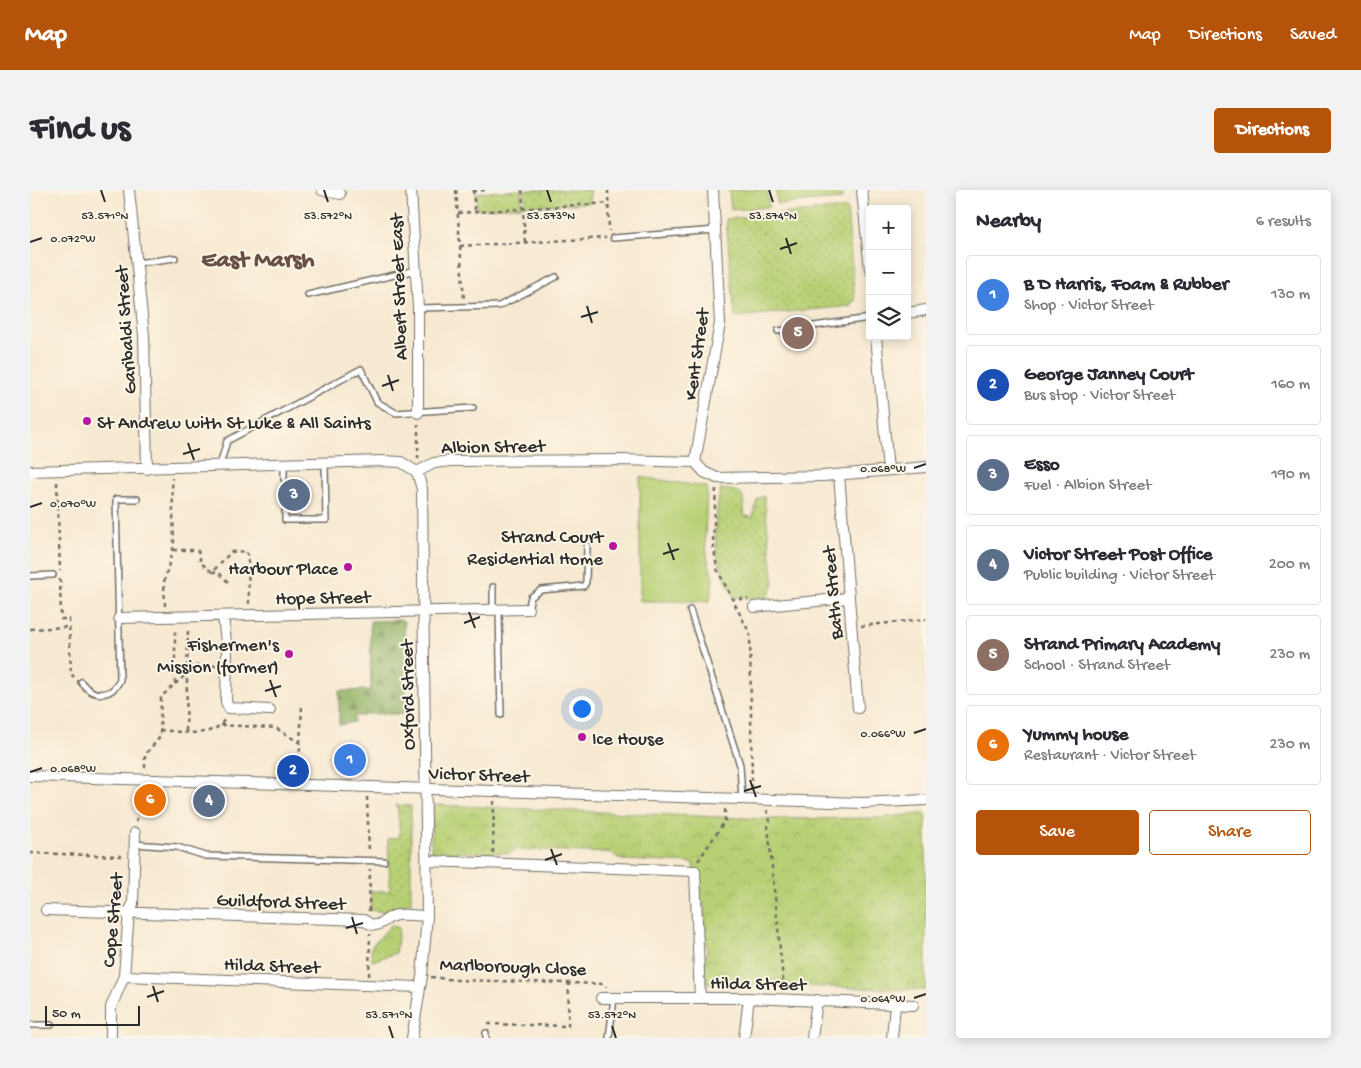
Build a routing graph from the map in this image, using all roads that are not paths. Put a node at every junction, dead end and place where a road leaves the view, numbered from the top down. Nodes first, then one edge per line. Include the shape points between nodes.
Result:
1 (129, 190) edge
2 (322, 190) edge
3 (411, 190) edge
4 (713, 190) edge
5 (862, 190) edge
6 (340, 194) dead end
7 (716, 230) junction
8 (611, 238) road end
9 (868, 250) edge
10 (175, 258) dead end
11 (137, 263) junction
12 (416, 270) junction
13 (556, 277) dead end
14 (308, 295) dead end
15 (418, 308) junction
16 (926, 310) edge
17 (911, 312) edge
18 (866, 319) edge
19 (778, 331) dead end
20 (876, 340) edge
21 (473, 408) dead end
22 (418, 412) junction
23 (695, 462) junction
24 (325, 463) junction
25 (220, 465) junction
26 (284, 465) junction
27 (926, 467) edge
28 (147, 468) junction
29 (888, 470) junction
30 (30, 472) edge
31 (418, 472) junction
32 (839, 475) junction
33 (284, 479) dead end
34 (137, 499) dead end
35 (285, 512) dead end
36 (587, 546) dead end
37 (30, 576) edge
38 (53, 576) dead end
39 (493, 587) dead end
40 (849, 598) junction
41 (754, 606) dead end
42 (528, 608) joint
43 (496, 609) junction
44 (690, 610) dead end
45 (422, 611) junction
46 (223, 616) junction
47 (119, 618) junction
48 (81, 682) road end
49 (858, 708) dead end
50 (270, 710) dead end
51 (502, 714) dead end
52 (30, 776) edge
53 (425, 789) junction
54 (747, 798) junction
55 (926, 800) edge
56 (134, 832) road end
57 (134, 844) junction
58 (384, 861) dead end
59 (427, 861) junction
60 (46, 910) dead end
61 (129, 912) junction
62 (427, 916) junction
63 (124, 976) junction
64 (419, 987) junction
65 (601, 998) dead end
66 (614, 998) junction
67 (700, 998) junction
68 (749, 998) junction
69 (817, 1000) junction
70 (895, 1005) junction
71 (913, 1005) dead end
72 (30, 1025) edge
73 (51, 1025) dead end
74 (111, 1038) edge
75 (412, 1038) edge
76 (608, 1038) edge
77 (744, 1038) edge
78 (812, 1038) edge
79 (892, 1038) edge

1 - 11 street, Garibaldi Street
2 - 6 street
3 - 12 street, Albert Street East
4 - 7 street, Kent Street
5 - 9 street
7 - 8 lane
7 - 23 street, Kent Street via 720,323
10 - 11 lane
11 - 28 street, Garibaldi Street via 146,373
12 - 14 lane
12 - 15 street, Albert Street East
13 - 15 lane via 499,306
15 - 22 street, Albert Street East
16 - 17 street
18 - 19 lane
20 - 29 street
21 - 22 lane
22 - 25 lane via 396,412 377,402 361,369 227,441
23 - 31 street, Albion Street via 451,461 434,463
23 - 32 street via 704,472 717,478
24 - 26 street, Albion Street
24 - 31 street, Albion Street via 401,462
24 - 35 lane via 326,520 285,520
25 - 26 street, Albion Street
25 - 28 street, Albion Street
26 - 33 lane
27 - 29 street
28 - 30 street, Albion Street
29 - 32 street
31 - 45 street, Oxford Street via 422,490
32 - 40 street, Bath Street
34 - 47 lane via 116,500
36 - 42 lane via 584,586 541,590 531,596
37 - 38 lane
39 - 43 lane
40 - 41 street
40 - 49 street, Bath Street
42 - 43 street, Hope Street
43 - 45 street, Hope Street
43 - 51 lane
44 - 54 lane via 740,765
45 - 46 street, Hope Street
45 - 53 street, Oxford Street
46 - 47 street, Hope Street
46 - 50 street via 226,702 229,708
47 - 48 lane via 120,673 116,686 105,694 98,694
52 - 53 street, Victor Street
53 - 54 street, Victor Street
53 - 59 street, Oxford Street
54 - 55 street, Victor Street via 862,803
56 - 57 street, Cope Street
57 - 58 lane via 177,847 206,856
57 - 61 street, Cope Street via 133,904
59 - 62 street, Oxford Street
59 - 67 street via 695,871
60 - 61 street
61 - 62 street, Guildford Street via 364,920 370,925 382,924 394,916
61 - 63 street, Cope Street
62 - 64 street, Oxford Street
63 - 64 street, Hilda Street
63 - 74 street, Cope Street via 111,1007
64 - 75 street, Oxford Street
65 - 66 street, Hilda Street
66 - 67 street, Hilda Street
66 - 76 lane
67 - 68 street, Hilda Street
68 - 69 street, Hilda Street
68 - 77 street
69 - 70 street, Hilda Street
69 - 78 street
70 - 71 street, Hilda Street
70 - 79 street
72 - 73 lane

